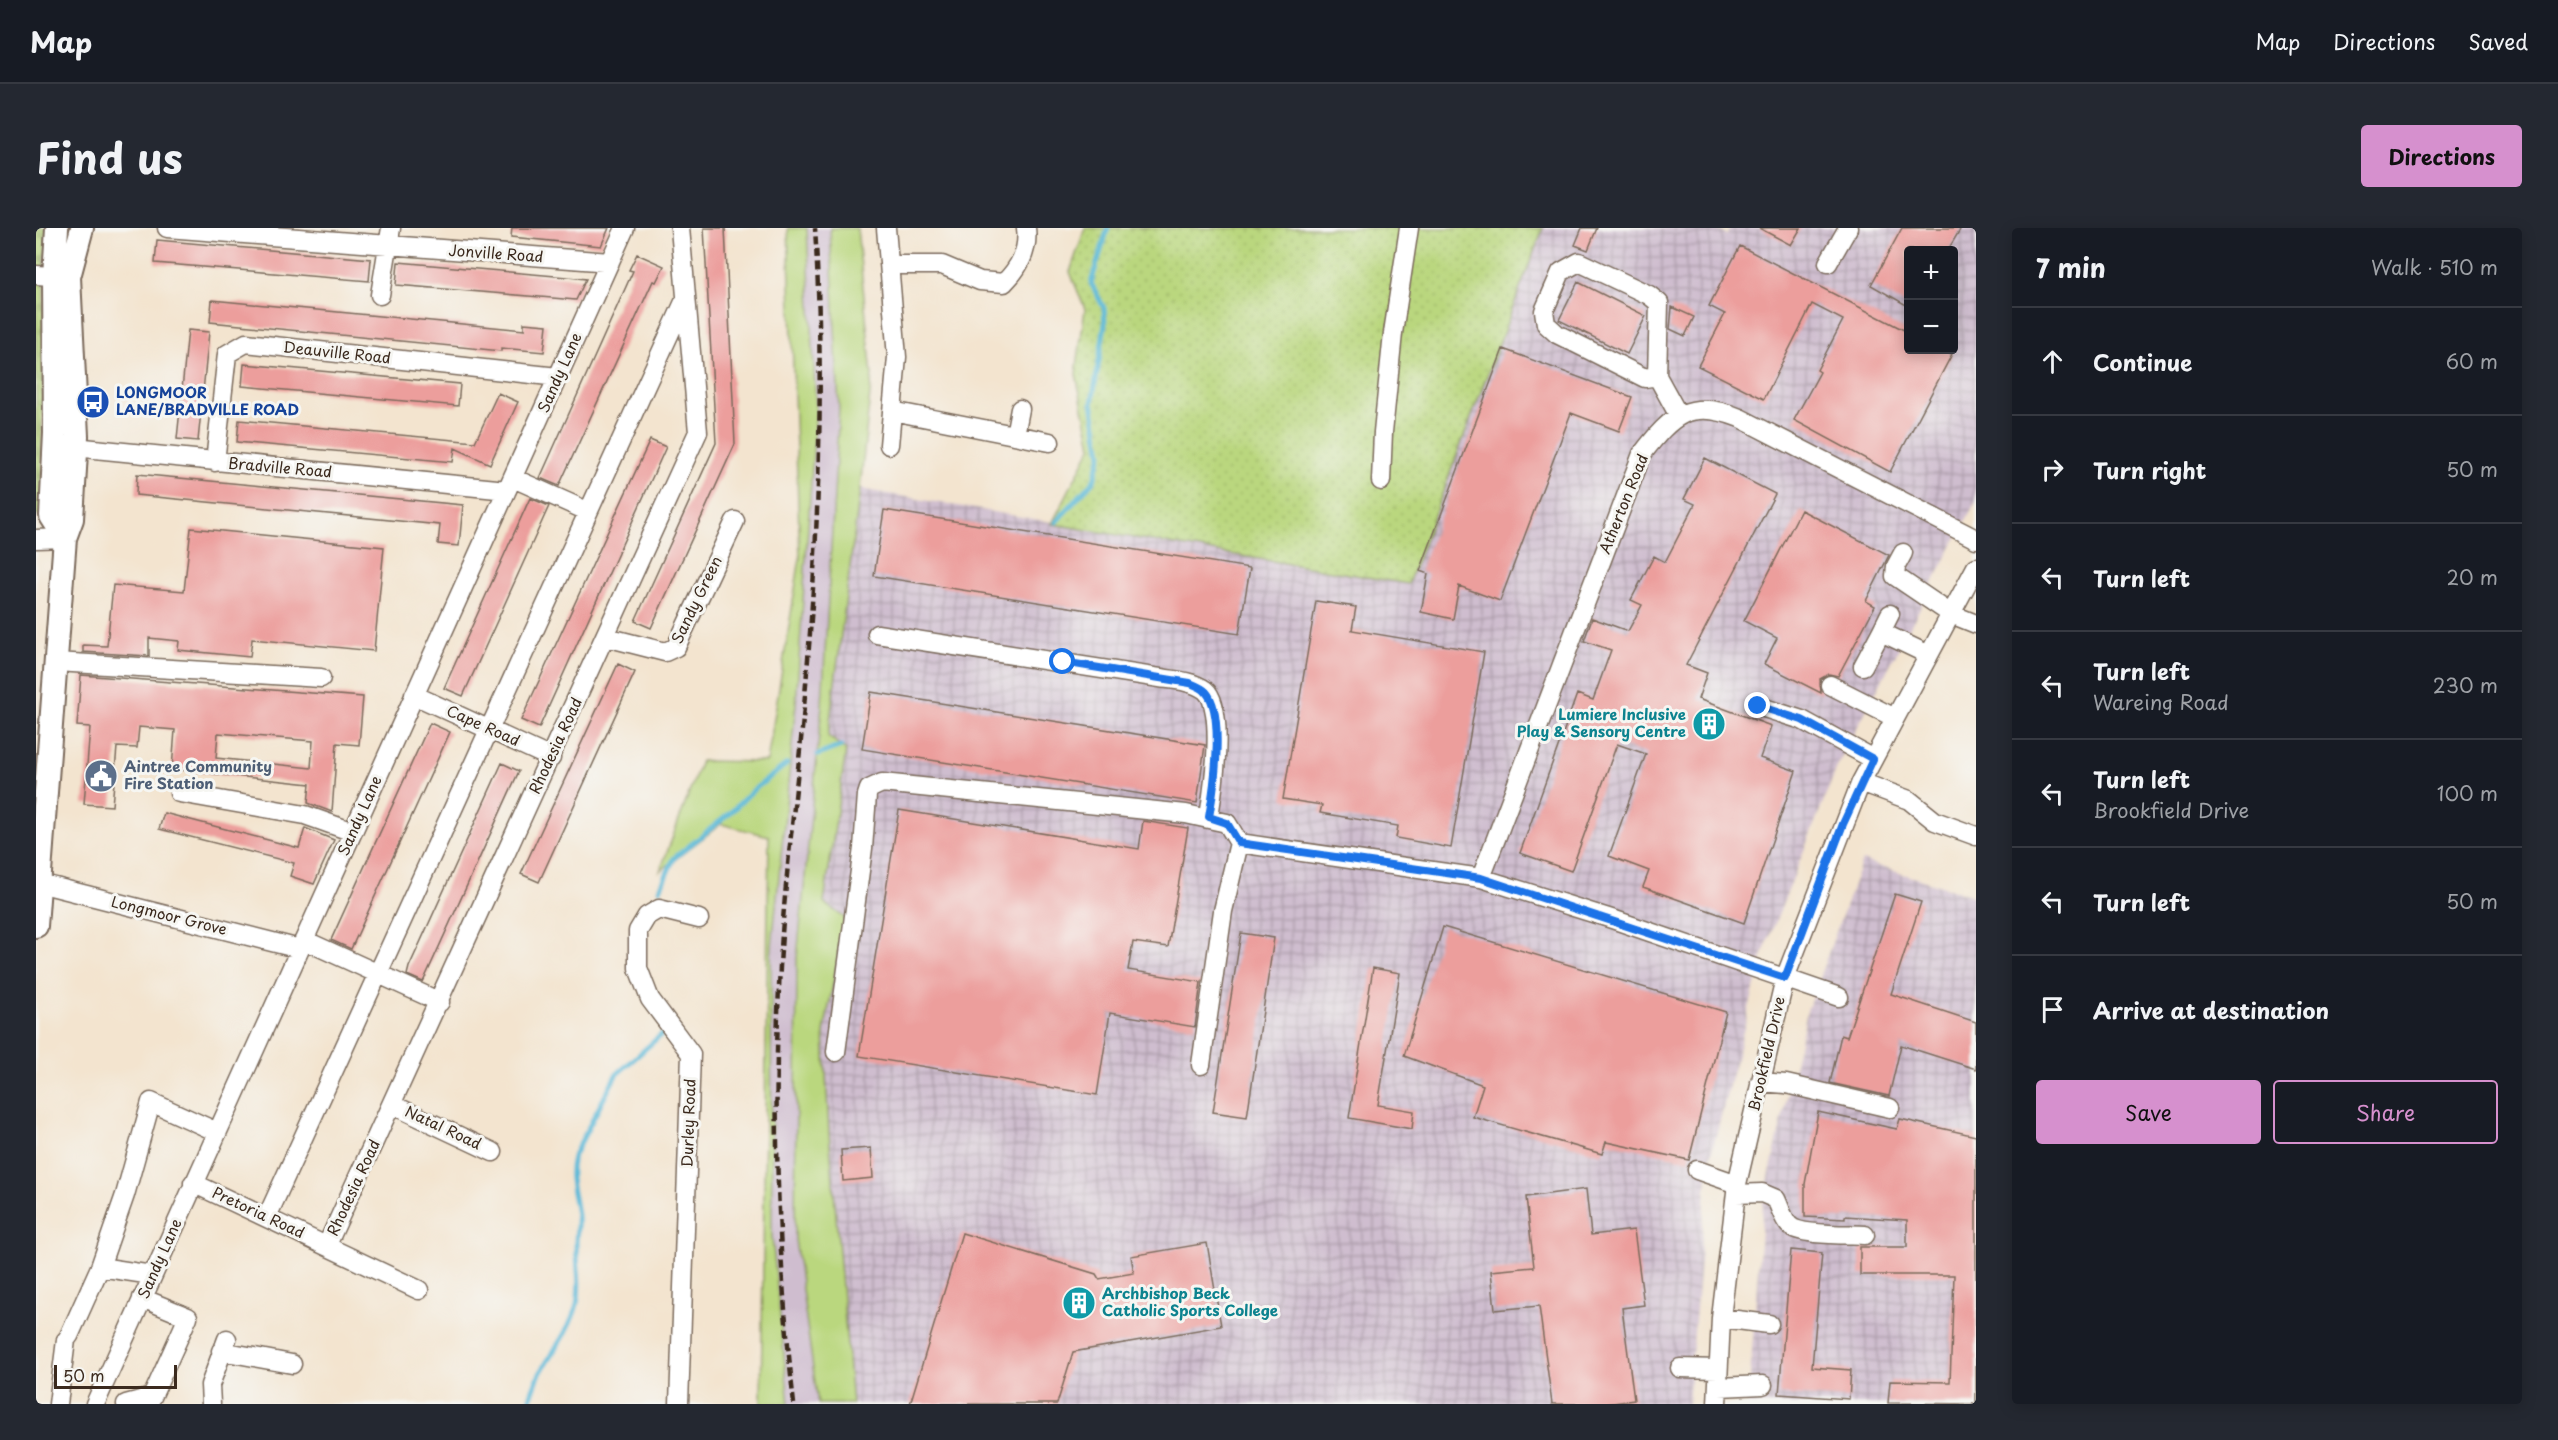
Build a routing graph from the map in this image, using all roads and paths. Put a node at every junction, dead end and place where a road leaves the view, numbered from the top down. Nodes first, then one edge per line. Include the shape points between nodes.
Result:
1 (57, 228) edge
2 (82, 228) edge
3 (166, 228) edge
4 (625, 228) edge
5 (680, 228) edge
6 (886, 228) edge
7 (1026, 228) edge
8 (1409, 228) edge
9 (1848, 228) edge
10 (390, 237) edge
11 (609, 262) junction
12 (1828, 263) dead end
13 (890, 265) junction
14 (53, 276) edge
15 (380, 295) dead end
16 (685, 299) junction
17 (1657, 376) junction
18 (558, 377) junction
19 (1020, 409) dead end
20 (892, 411) junction
21 (1679, 416) junction
22 (1015, 435) junction
23 (1050, 442) dead end
24 (889, 445) dead end
25 (54, 446) junction
26 (76, 447) junction
27 (215, 462) junction
28 (1381, 482) dead end
29 (510, 484) junction
30 (587, 511) junction
31 (735, 521) dead end
32 (65, 538) junction
33 (1976, 538) edge
34 (36, 539) edge
35 (1903, 553) dead end
36 (1976, 567) edge
37 (1890, 614) dead end
38 (1952, 614) junction
39 (1976, 624) edge
40 (1881, 632) junction
41 (877, 634) dead end
42 (606, 637) junction
43 (1929, 656) junction
44 (56, 662) junction
45 (1863, 666) dead end
46 (321, 678) dead end
47 (1830, 685) dead end
48 (414, 695) junction
49 (1758, 706) dead end
50 (1894, 718) junction
51 (488, 729) junction
52 (551, 758) junction
53 (1873, 759) junction
54 (1861, 782) junction
55 (179, 794) dead end
56 (1209, 817) junction
57 (352, 831) junction
58 (1976, 836) edge
59 (1239, 843) junction
60 (1481, 878) junction
61 (39, 883) junction
62 (36, 913) edge
63 (699, 919) dead end
64 (302, 944) junction
65 (377, 974) junction
66 (1785, 978) junction
67 (1839, 997) dead end
68 (440, 1002) junction
69 (836, 1052) dead end
70 (1201, 1065) dead end
71 (1760, 1082) junction
72 (393, 1105) junction
73 (1890, 1108) dead end
74 (217, 1132) junction
75 (493, 1152) dead end
76 (1697, 1170) dead end
77 (194, 1183) junction
78 (1736, 1189) junction
79 (267, 1217) junction
80 (1864, 1235) dead end
81 (327, 1245) junction
82 (100, 1267) junction
83 (152, 1275) junction
84 (419, 1290) dead end
85 (142, 1298) junction
86 (1721, 1318) junction
87 (1769, 1324) dead end
88 (292, 1364) dead end
89 (1680, 1368) dead end
90 (1718, 1369) junction
91 (1763, 1385) dead end
92 (1718, 1399) edge
93 (58, 1404) edge
94 (95, 1404) edge
95 (126, 1404) edge
96 (211, 1404) edge
97 (679, 1404) edge

1 - 14 main road
2 - 14 main road
3 - 10 street, Jonville Road
4 - 11 street, Sandy Lane
5 - 16 street, Rhodesia Road
6 - 13 street
7 - 13 street via 1028,238 1020,267 1004,283 980,281 942,265
8 - 28 street via 1393,333
9 - 12 street
10 - 11 street, Jonville Road
10 - 15 street
11 - 18 street, Sandy Lane
13 - 20 street via 897,357
14 - 25 main road
14 - 26 main road
16 - 30 street
16 - 42 street, Rhodesia Road via 698,432
17 - 17 street via 1645,378 1557,334 1546,324 1544,311 1561,272 1579,262 1659,303
17 - 21 street
18 - 27 street, Deauville Road via 246,343 227,354
18 - 29 street, Sandy Lane
19 - 22 street
20 - 22 street
20 - 24 street
21 - 33 street, Atherton Road via 1688,411 1717,409 1740,418
21 - 60 street, Atherton Road via 1664,426 1642,454
22 - 23 street
25 - 26 street, Bradville Road
25 - 32 main road via 51,516
26 - 27 street, Bradville Road
26 - 32 main road via 72,519
27 - 29 street, Bradville Road
29 - 30 street, Bradville Road
29 - 48 street, Sandy Lane
30 - 51 street
31 - 42 street, Sandy Green via 676,647 665,652
32 - 34 street
32 - 44 main road
35 - 38 street via 1895,576
36 - 38 street, Brookfield Drive
37 - 40 street
38 - 39 street
38 - 43 street, Brookfield Drive
40 - 43 street
40 - 45 street
41 - 56 street via 1190,683 1206,691 1216,711 1218,731
42 - 52 street, Rhodesia Road
43 - 50 street, Brookfield Drive
44 - 46 street
44 - 61 main road
47 - 50 street
48 - 51 street, Cape Road
48 - 57 street, Sandy Lane
49 - 53 street via 1802,720
50 - 53 street, Brookfield Drive
51 - 52 street, Cape Road
51 - 65 street
52 - 68 street, Rhodesia Road
53 - 54 street, Brookfield Drive
54 - 58 street via 1909,800 1935,821
54 - 66 street, Brookfield Drive
55 - 57 street via 305,815
56 - 59 street via 1227,823
56 - 69 street via 882,783 869,789
57 - 64 street, Sandy Lane
59 - 60 street
59 - 70 street via 1222,911
60 - 66 street
61 - 62 main road
61 - 64 street, Longmoor Grove
63 - 97 street, Durley Road via 659,909 642,923 636,943 645,989 691,1054
64 - 65 street, Longmoor Grove
64 - 74 street, Sandy Lane
65 - 68 street, Longmoor Grove
65 - 79 street
66 - 67 street
66 - 71 street, Brookfield Drive
68 - 72 street, Rhodesia Road
71 - 73 street via 1786,1084
71 - 78 street, Brookfield Drive
72 - 75 street, Natal Road
72 - 81 street, Rhodesia Road
74 - 77 street, Sandy Lane
74 - 82 street via 151,1102
76 - 78 street
77 - 79 street, Pretoria Road
77 - 83 street, Sandy Lane
78 - 80 street via 1776,1199 1789,1226 1796,1229
78 - 86 street, Brookfield Drive
79 - 81 street, Pretoria Road
81 - 84 street, Pretoria Road
82 - 83 street
82 - 93 street via 67,1338
83 - 85 street, Sandy Lane
85 - 94 street, Sandy Lane
85 - 95 street via 188,1317 152,1397
86 - 87 street
86 - 90 street, Brookfield Drive
88 - 96 street via 224,1345 210,1385
89 - 90 street
90 - 92 street, Brookfield Drive
91 - 92 street

